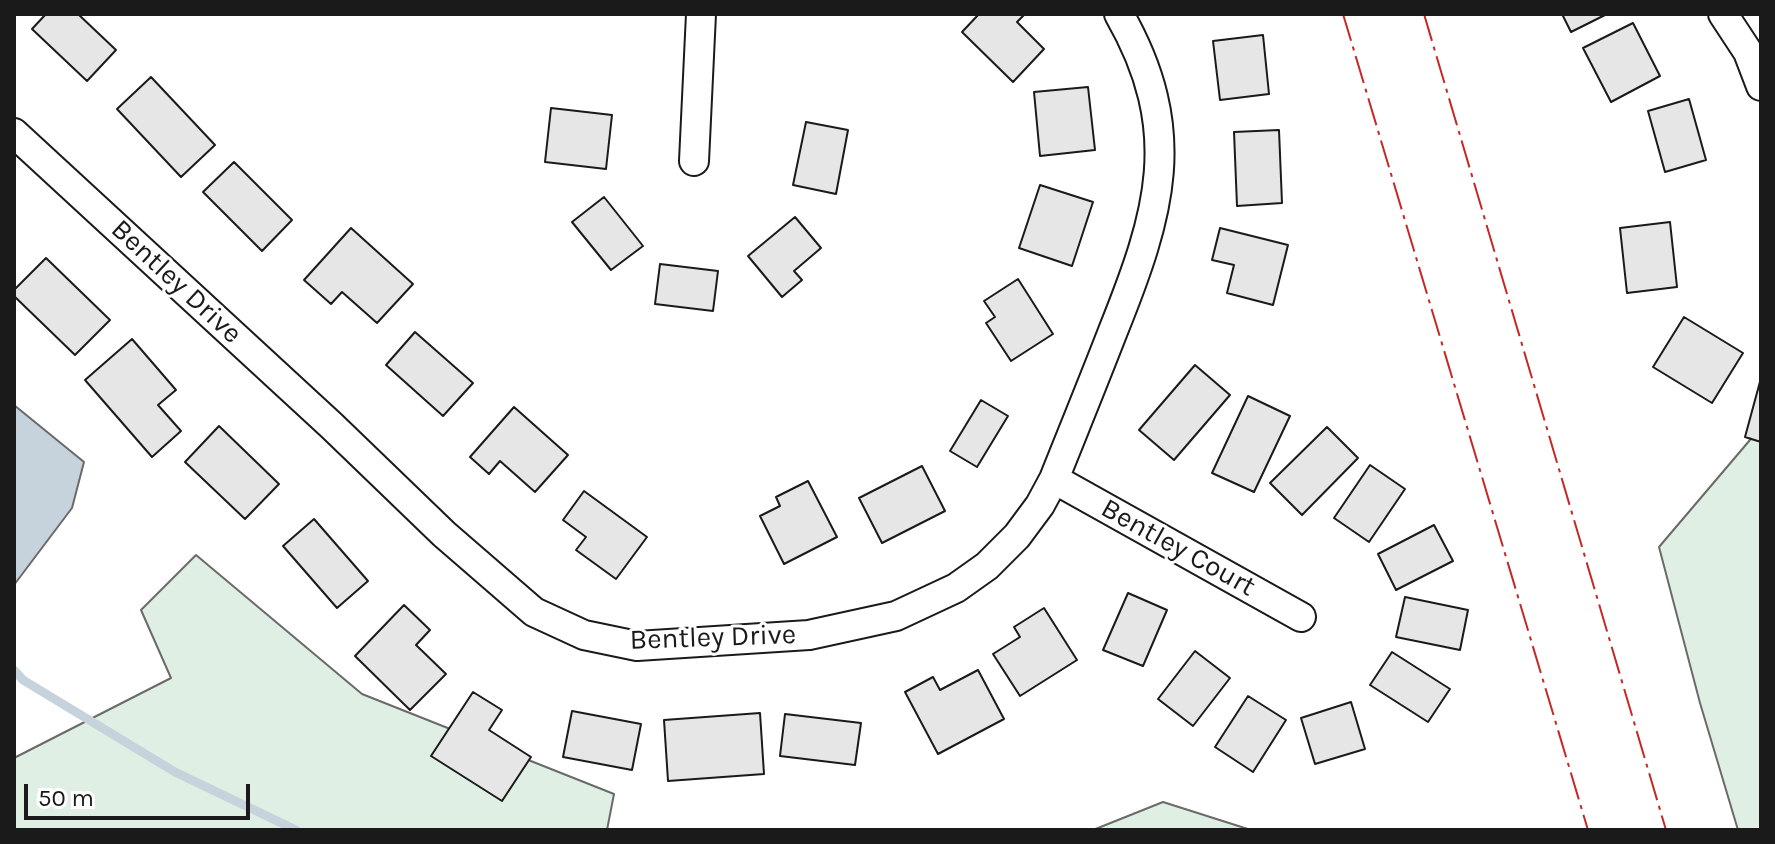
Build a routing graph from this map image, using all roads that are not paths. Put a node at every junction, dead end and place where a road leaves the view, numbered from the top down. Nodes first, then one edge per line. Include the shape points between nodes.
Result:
1 (701, 14) edge
2 (1119, 14) edge
3 (1723, 14) edge
4 (1761, 86) edge
5 (14, 133) edge
6 (694, 161) dead end
7 (1054, 479) junction
8 (1301, 617) dead end

1 - 6 street
2 - 7 street, Bentley Drive via 1150,80 1158,124 1157,201 1143,257
3 - 4 street via 1748,52
5 - 7 street, Bentley Drive via 444,534 534,612 584,635 637,646 809,635 896,616 956,588 987,566 1017,536
7 - 8 street, Bentley Court

